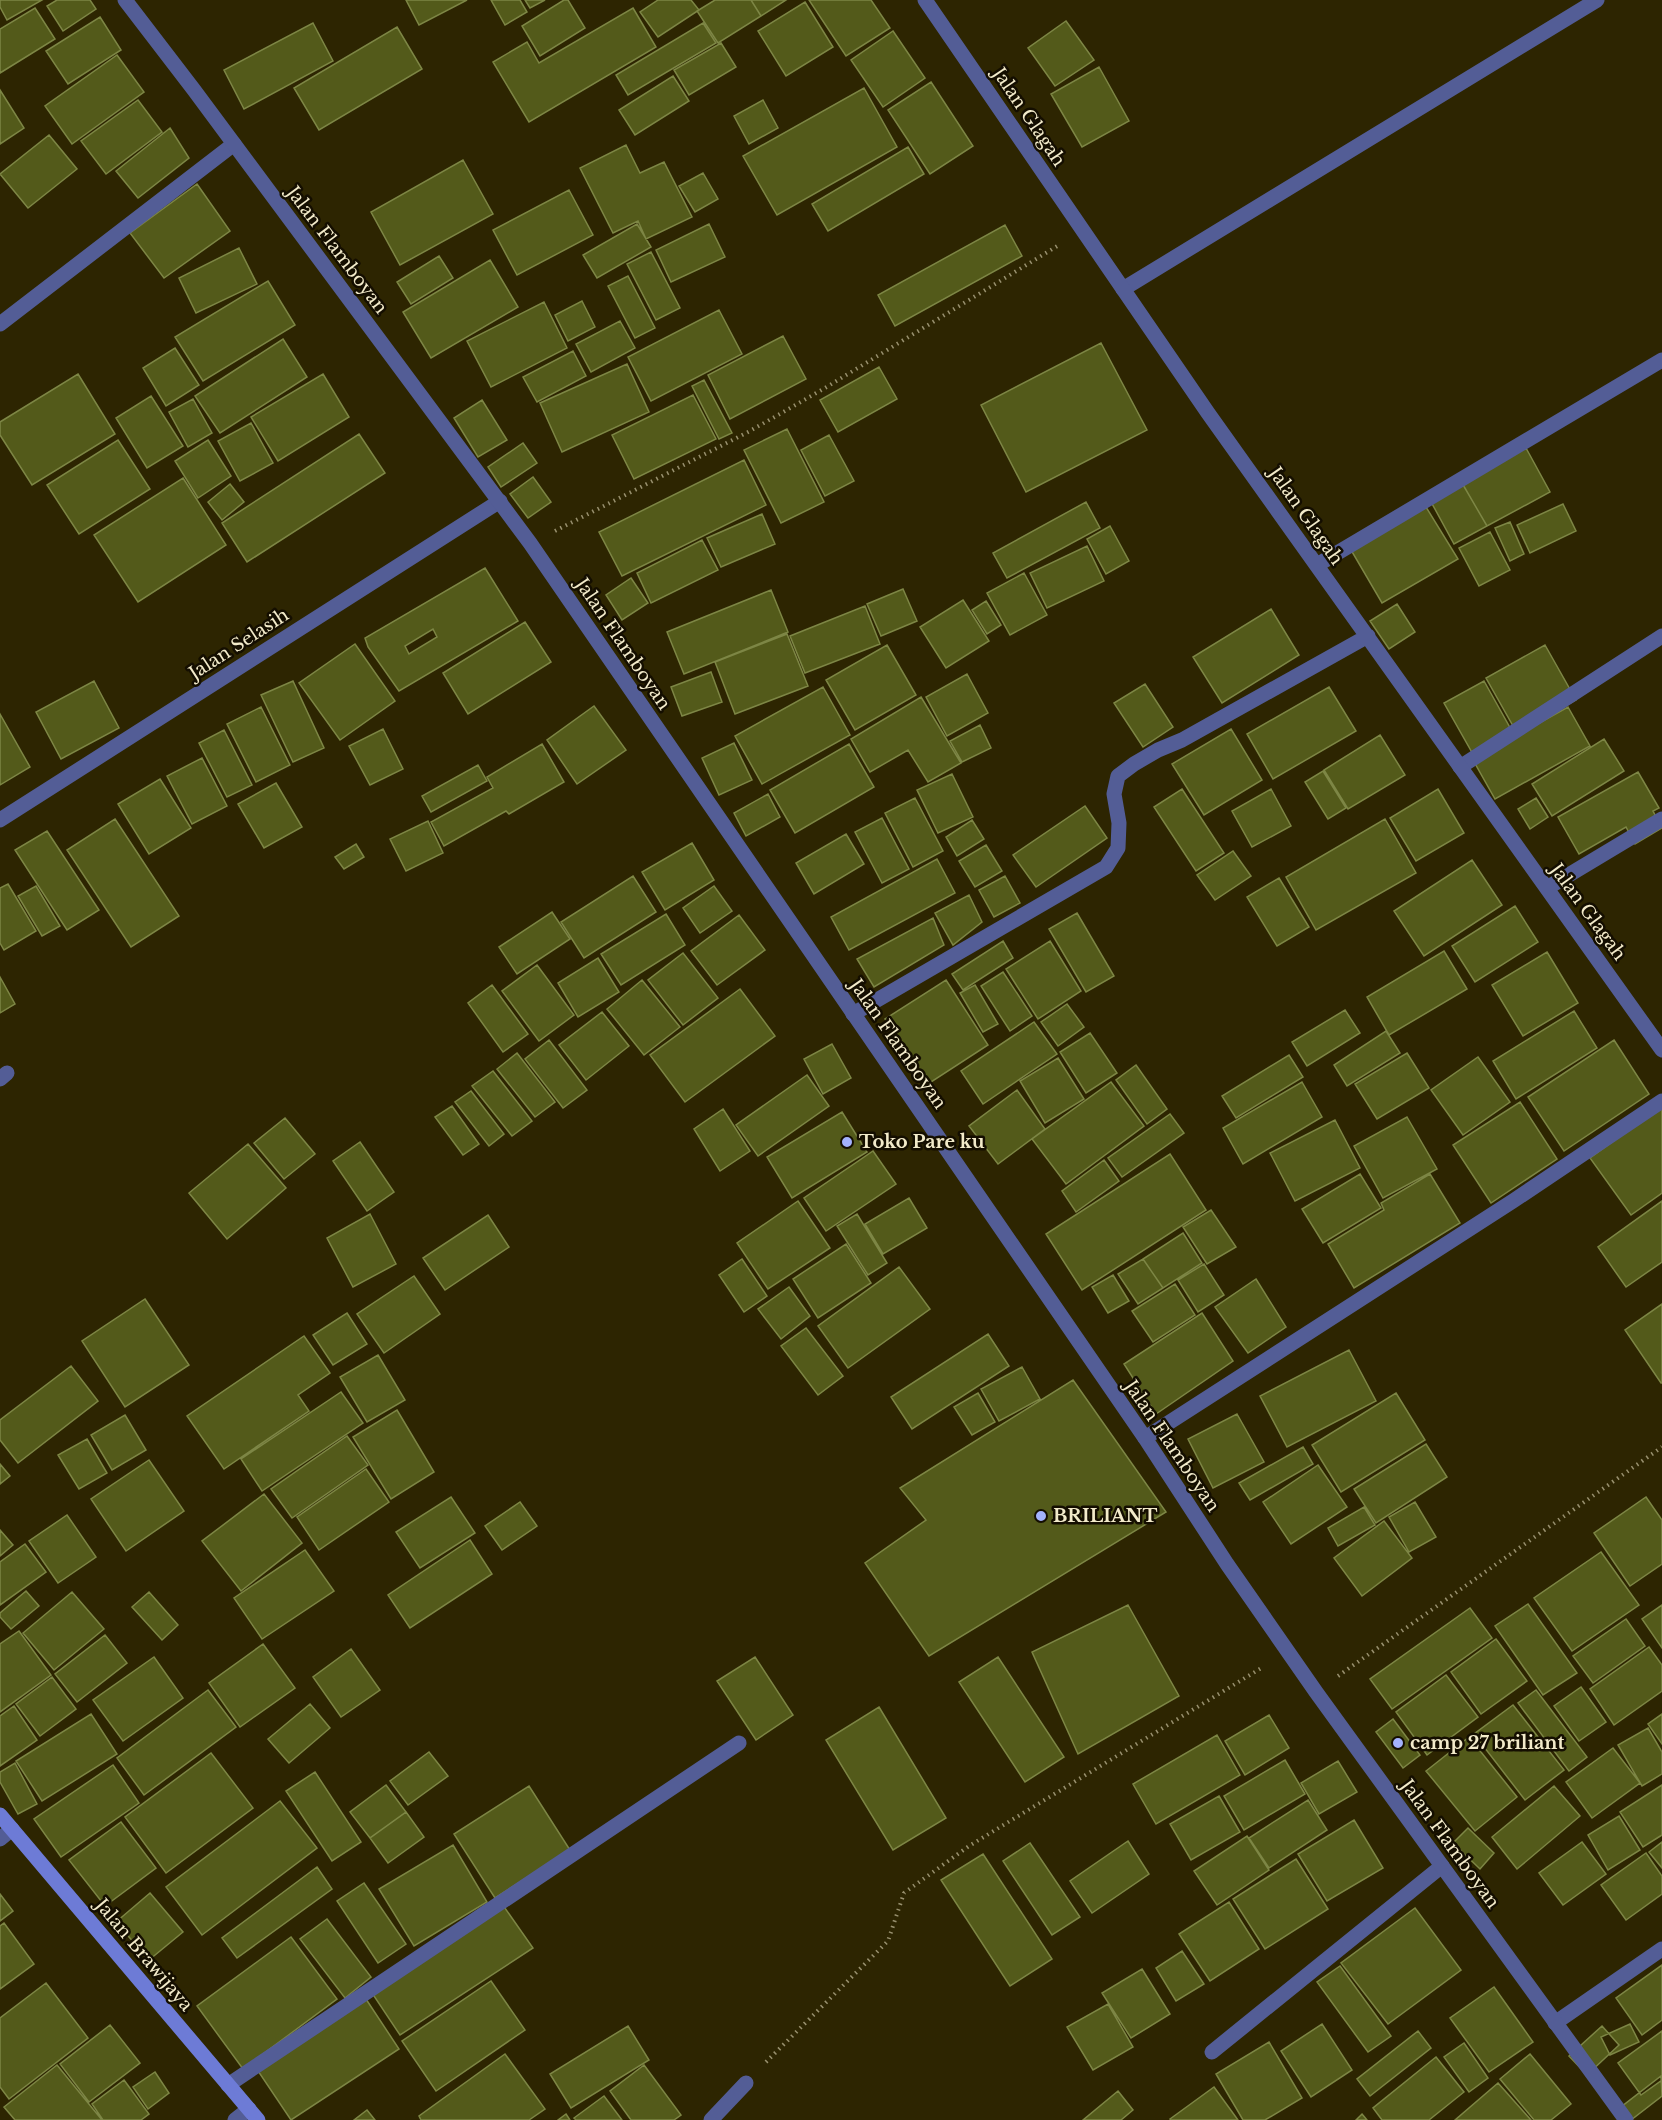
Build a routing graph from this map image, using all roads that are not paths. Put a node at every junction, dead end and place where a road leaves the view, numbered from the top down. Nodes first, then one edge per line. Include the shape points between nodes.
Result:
1 (124, 0) edge
2 (925, 0) edge
3 (1597, 0) edge
4 (234, 144) junction
5 (1123, 289) junction
6 (0, 324) edge
7 (1662, 360) edge
8 (500, 501) junction
9 (1317, 566) junction
10 (1368, 636) junction
11 (1662, 636) edge
12 (1460, 767) junction
13 (1662, 819) edge
14 (0, 820) edge
15 (1547, 888) junction
16 (853, 1014) junction
17 (1662, 1050) edge
18 (1662, 1101) edge
19 (1145, 1438) junction
20 (739, 1743) dead end
21 (0, 1815) edge
22 (12, 1829) junction
23 (0, 1839) edge
24 (1442, 1866) junction
25 (1662, 1949) edge
26 (1556, 2023) junction
27 (1212, 2052) dead end
28 (746, 2083) road end
29 (228, 2085) junction
30 (254, 2114) edge
31 (235, 2120) edge
32 (711, 2120) edge
33 (1626, 2120) edge

1 - 4 street, Jalan Flamboyan
2 - 5 street, Jalan Glagah
3 - 5 street
4 - 6 street
4 - 8 street, Jalan Flamboyan
5 - 9 street, Jalan Glagah
7 - 9 street
8 - 14 street, Jalan Selasih
8 - 16 street, Jalan Flamboyan
9 - 10 street, Jalan Glagah
10 - 12 street, Jalan Glagah
10 - 16 street via 1134,764 1118,776 1114,794 1118,848 1106,867
11 - 12 street
12 - 15 street, Jalan Glagah
13 - 15 street
15 - 17 street, Jalan Glagah
16 - 19 street, Jalan Flamboyan
18 - 19 street
19 - 24 street, Jalan Flamboyan via 1227,1564
20 - 29 street
21 - 22 main road, Jalan Brawijaya
22 - 23 street
22 - 29 main road, Jalan Brawijaya
24 - 26 street, Jalan Flamboyan
24 - 27 street
25 - 26 street
26 - 33 street, Jalan Flamboyan
28 - 32 street
29 - 30 main road, Jalan Brawijaya
30 - 31 street

